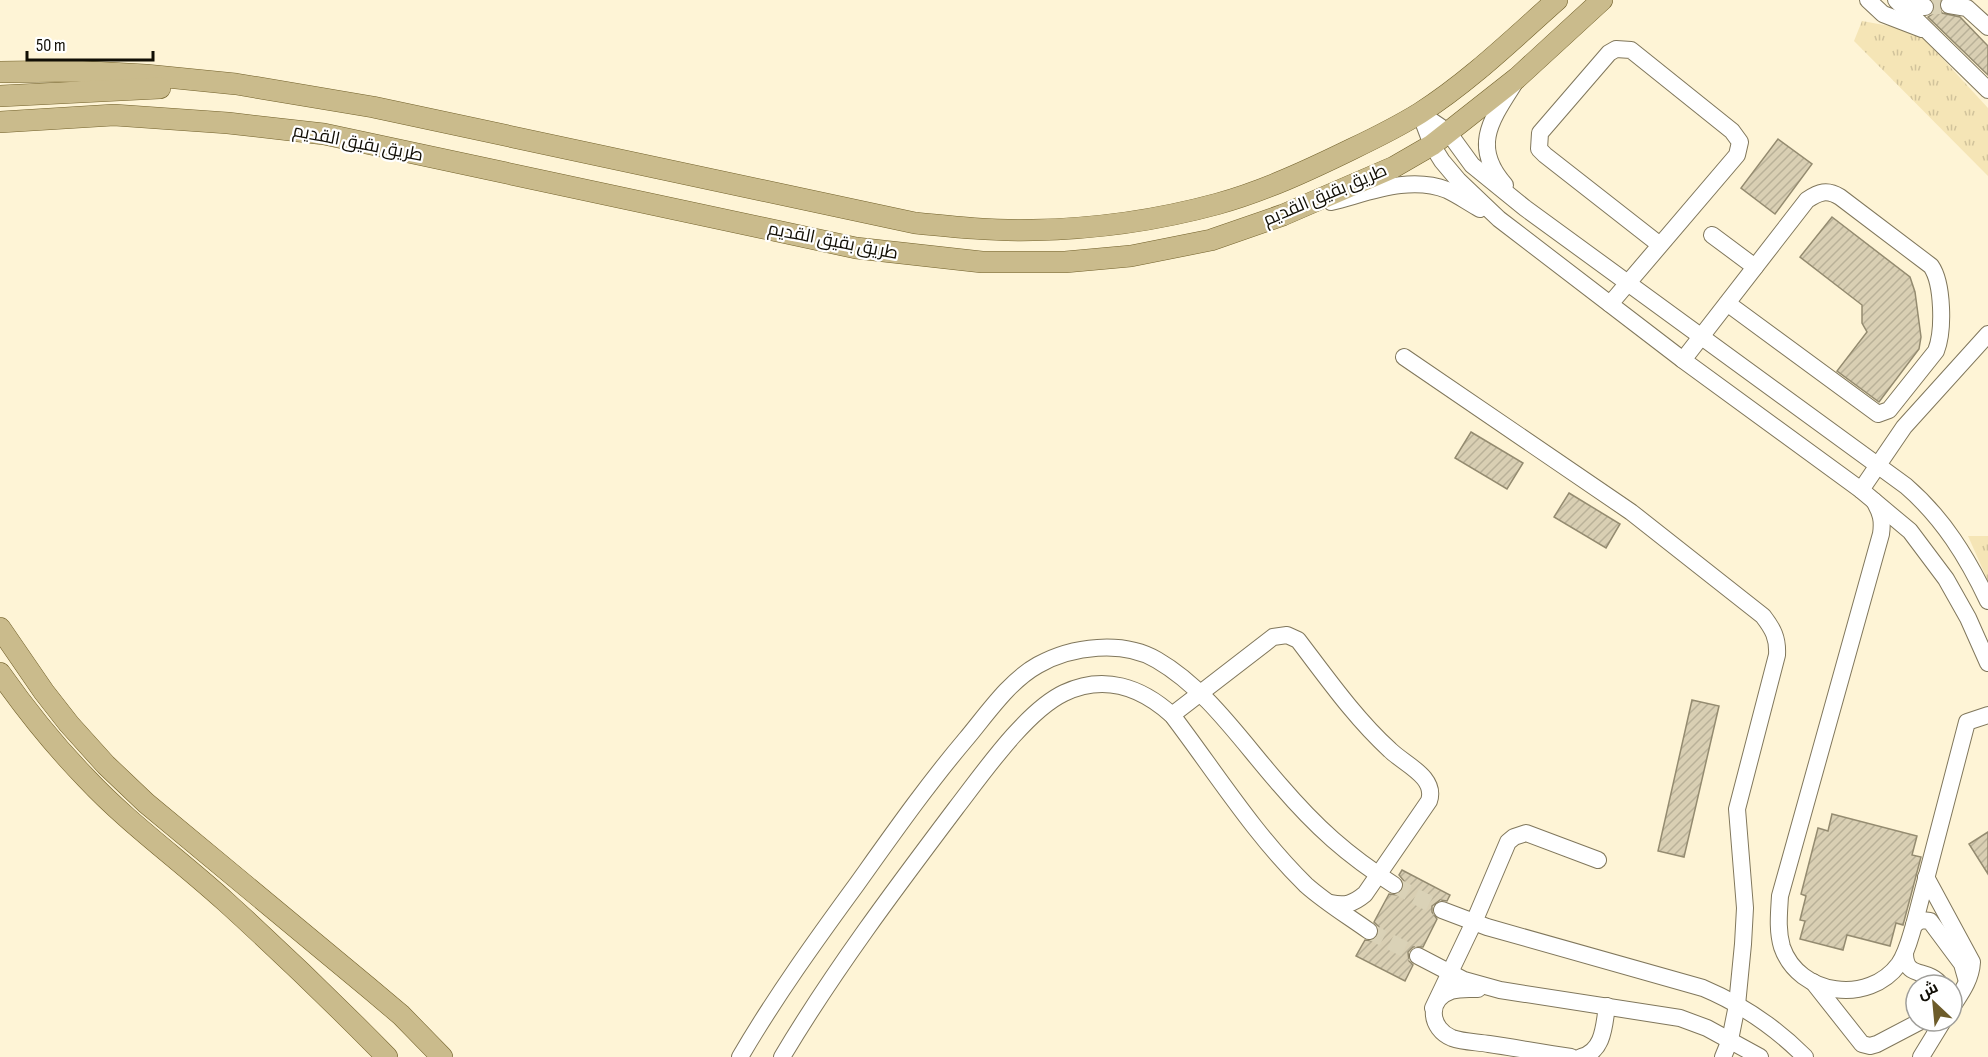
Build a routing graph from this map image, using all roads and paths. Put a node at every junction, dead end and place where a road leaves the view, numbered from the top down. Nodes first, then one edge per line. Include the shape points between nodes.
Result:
1 (1557, 0) edge
2 (1602, 0) edge
3 (1868, 0) edge
4 (1896, 0) edge
5 (1950, 5) dead end
6 (1925, 7) tunnel mouth
7 (1988, 27) edge
8 (1928, 31) junction
9 (0, 72) edge
10 (1517, 78) junction
11 (236, 84) junction
12 (1988, 90) edge
13 (0, 96) edge
14 (1420, 112) junction
15 (5, 122) edge
16 (1440, 139) junction
17 (1526, 208) junction
18 (1283, 215) junction
19 (1499, 219) junction
20 (1712, 235) dead end
21 (1660, 245) junction
22 (1755, 267) junction
23 (1628, 283) junction
24 (1727, 303) junction
25 (1610, 304) junction
26 (1988, 334) edge
27 (1701, 336) junction
28 (1404, 357) dead end
29 (1683, 360) junction
30 (1878, 465) junction
31 (1868, 495) junction
32 (1988, 601) edge
33 (0, 628) edge
34 (1986, 652) edge
35 (0, 673) edge
36 (1200, 694) junction
37 (1172, 715) junction
38 (1988, 715) edge
39 (1598, 860) dead end
40 (1378, 874) junction
41 (1926, 877) junction
42 (1394, 885) tunnel mouth
43 (1330, 903) junction
44 (1442, 910) tunnel mouth
45 (1474, 922) junction
46 (1914, 925) junction
47 (1369, 931) tunnel mouth
48 (1905, 954) junction
49 (1418, 956) tunnel mouth
50 (1449, 972) junction
51 (1920, 973) edge
52 (1812, 981) junction
53 (1966, 985) junction
54 (1964, 988) edge
55 (1500, 990) junction
56 (1737, 1005) junction
57 (1607, 1006) junction
58 (1433, 1008) junction
59 (1904, 1030) edge
60 (1936, 1033) edge
61 (1730, 1040) junction
62 (387, 1057) edge
63 (442, 1057) edge
64 (740, 1057) edge
65 (782, 1057) edge
66 (1571, 1057) edge
67 (1581, 1057) edge
68 (1723, 1057) edge
69 (1760, 1057) edge
70 (1805, 1057) edge
71 (1921, 1057) edge

1 - 14 main road, طريق بقيق القديم via 1491,58
2 - 10 main road, طريق بقيق القديم
3 - 8 street via 1883,14
4 - 6 street via 1912,7
4 - 8 street
5 - 7 street via 1967,8
8 - 12 street
9 - 11 main road, طريق بقيق القديم via 73,71
10 - 16 main road, طريق بقيق القديم
10 - 17 street via 1492,118 1487,141 1494,169
11 - 13 main road
11 - 14 main road, طريق بقيق القديم via 373,107 915,223 1013,230 1097,226 1218,204 1322,164
14 - 16 street
15 - 18 main road, طريق بقيق القديم via 114,115 324,134 856,248 982,262 1065,262 1131,256 1211,240
16 - 17 street
16 - 18 main road, طريق بقيق القديم via 1394,167
16 - 19 street via 1458,180
17 - 23 street
18 - 19 street via 1413,184 1447,190
19 - 25 street
20 - 22 street
21 - 21 street via 1737,155 1740,142 1732,130 1631,50 1616,49 1540,134 1539,149
21 - 23 street
22 - 24 street
22 - 24 street via 1807,200 1822,191 1832,191 1938,275 1941,340 1889,410 1878,414
23 - 25 street
23 - 27 street
24 - 27 street
25 - 29 street
26 - 30 street via 1904,428
27 - 29 street
27 - 30 street
28 - 56 street via 1631,512 1773,628 1778,641 1777,655 1737,809 1745,908
29 - 31 street
30 - 31 street
30 - 32 street via 1939,518 1971,565
31 - 34 street via 1910,531 1926,551
31 - 52 street via 1881,513 1881,534 1780,896 1779,932 1783,949 1800,973
33 - 63 main road via 44,692 106,765 146,803 401,1015
35 - 62 main road via 87,779 225,901
36 - 37 street
36 - 40 street via 1310,819 1338,846
36 - 40 street via 1273,637 1287,635 1298,640 1368,729 1429,784 1429,801
36 - 64 street via 1155,658 1131,650 1109,648 1060,655 1021,677 937,774 813,945
37 - 43 street via 1252,826 1308,887
37 - 65 street via 1135,690 1110,684 1066,692 1029,719 898,884 838,968
38 - 41 street via 1967,722
39 - 45 street via 1526,833 1514,837 1508,842
40 - 42 street
40 - 43 street via 1359,899 1344,905
41 - 46 street
41 - 53 street via 1972,962
43 - 47 street
44 - 45 street
45 - 50 street
45 - 56 street via 1703,988
46 - 48 street
46 - 53 street via 1926,920 1936,928 1962,964
48 - 51 street via 1906,965
48 - 52 street via 1885,978 1861,988 1839,990
49 - 50 street
50 - 55 street
50 - 58 street
52 - 59 street via 1862,1044 1876,1044
53 - 54 street
55 - 57 street
55 - 58 street via 1449,991
56 - 61 street
56 - 70 street via 1775,1030
57 - 61 street via 1680,1018
57 - 67 street via 1600,1041 1591,1053
58 - 66 street via 1437,1027 1454,1039
60 - 71 street
61 - 68 street
61 - 69 street

